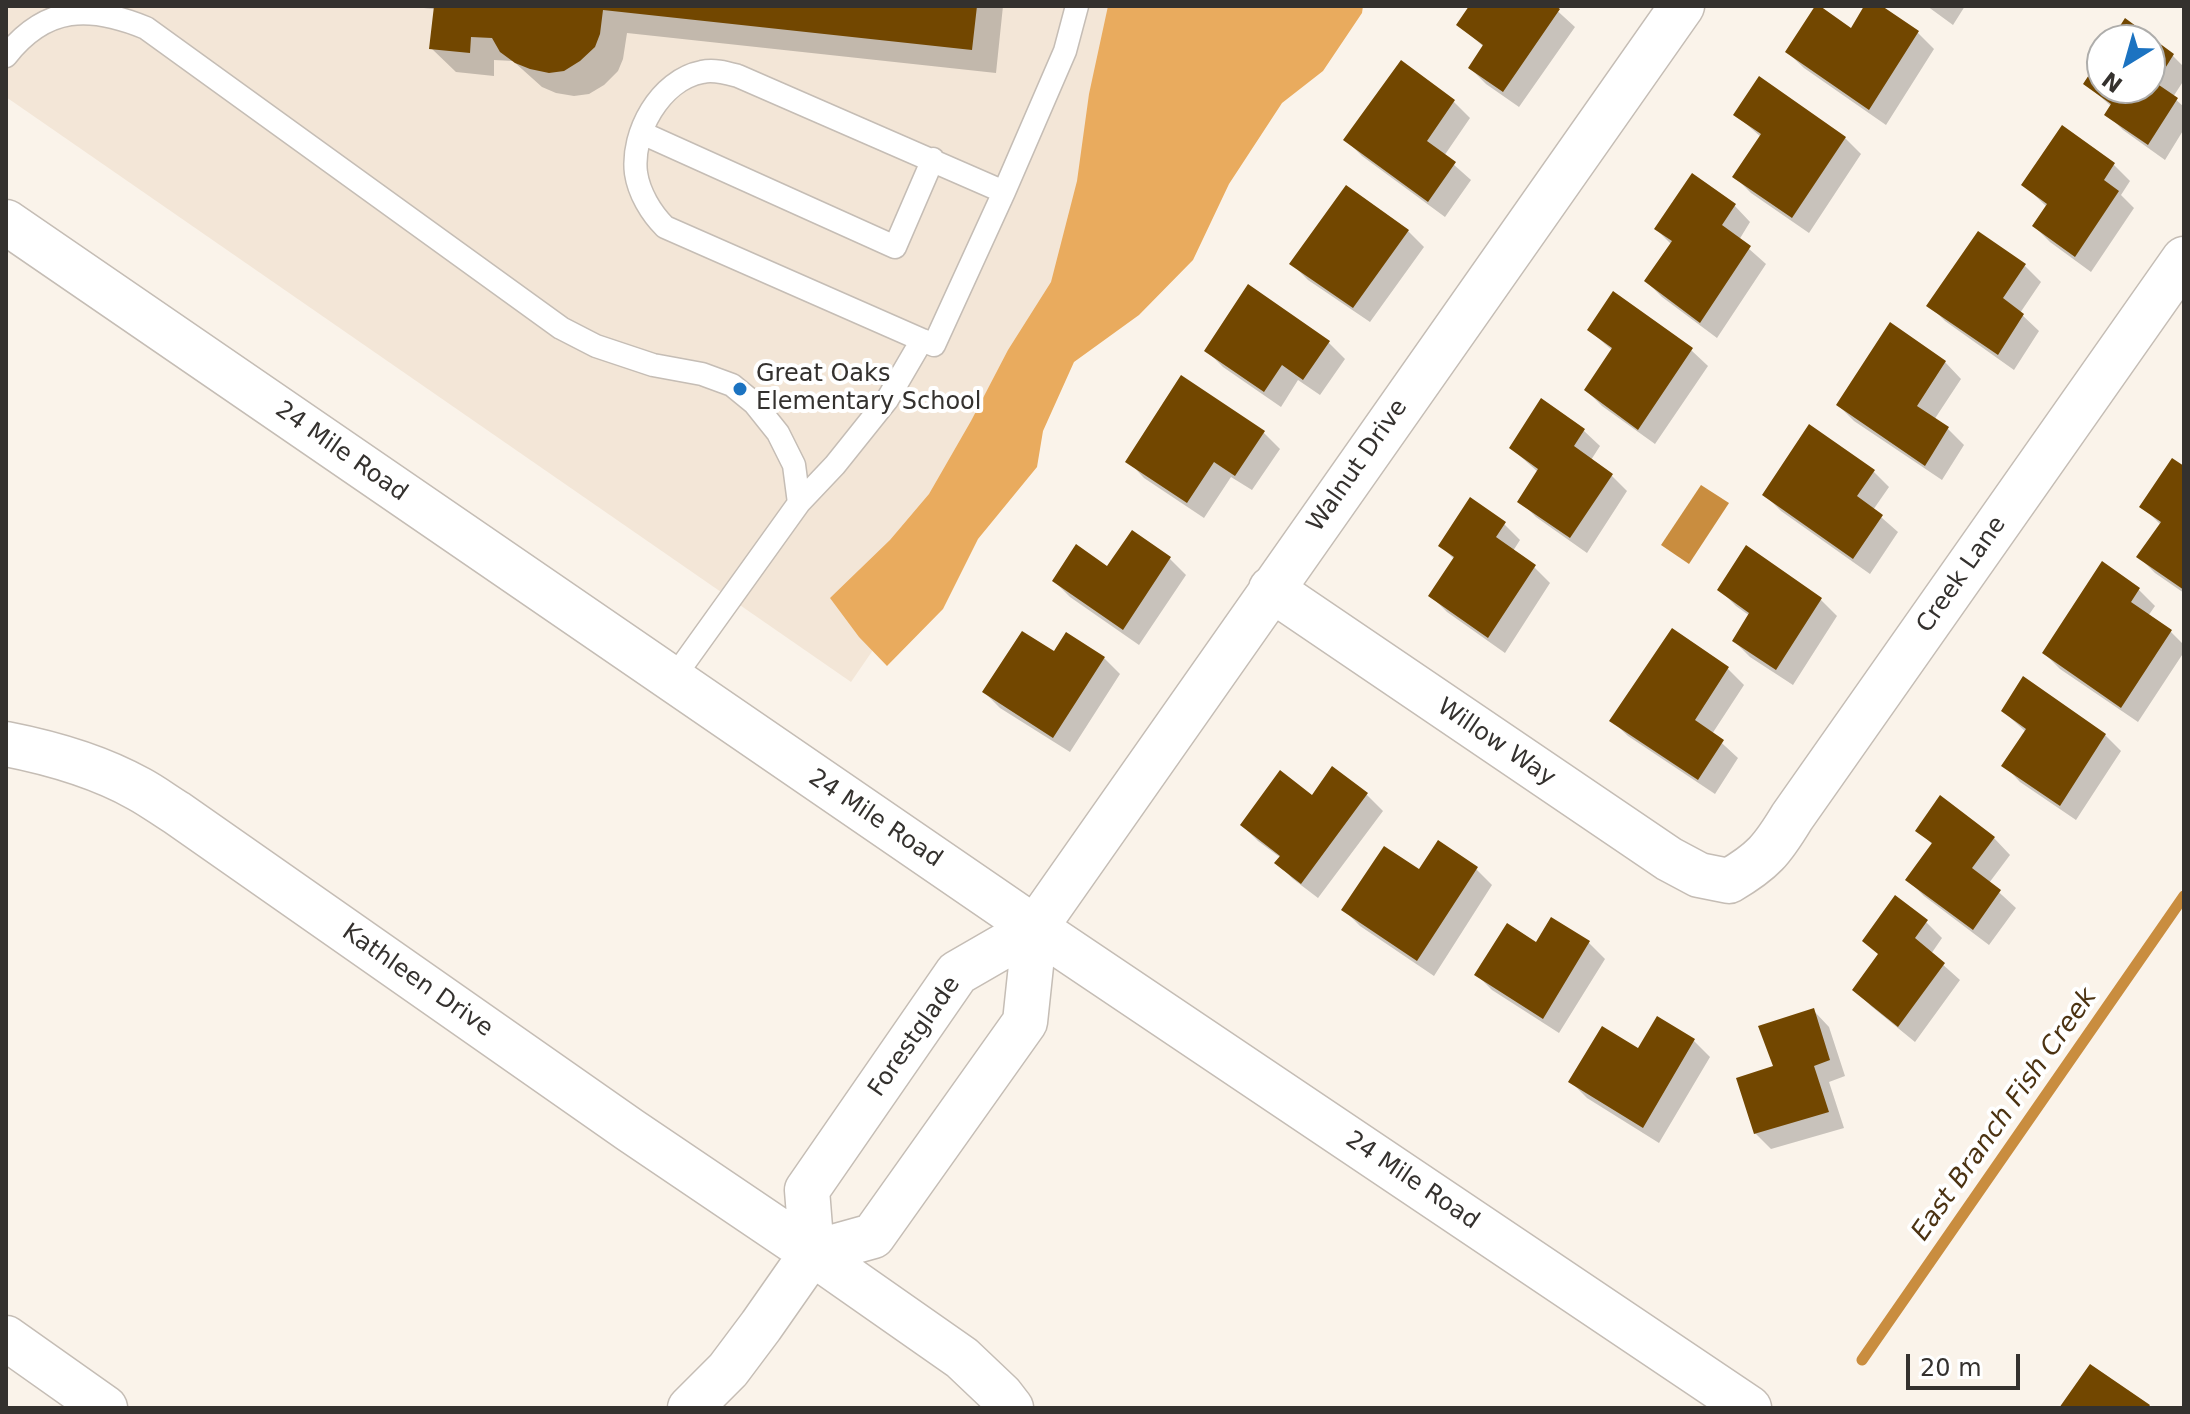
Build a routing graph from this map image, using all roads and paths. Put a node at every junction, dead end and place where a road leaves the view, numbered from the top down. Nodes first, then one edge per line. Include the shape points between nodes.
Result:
1 (1077, 6) edge
2 (1682, 6) edge
3 (6, 56) edge
4 (642, 133) junction
5 (933, 159) junction
6 (1004, 192) junction
7 (6, 222) edge
8 (2184, 259) edge
9 (922, 340) junction
10 (799, 503) junction
11 (1271, 589) junction
12 (672, 680) junction
13 (6, 744) edge
14 (1729, 881) joint
15 (1035, 928) junction
16 (812, 1253) junction
17 (6, 1338) edge
18 (105, 1408) edge
19 (690, 1408) edge
20 (1011, 1408) edge
21 (1749, 1408) edge

1 - 6 lane via 1065,51
2 - 11 street, Walnut Drive
3 - 10 lane via 37,26 59,15 121,17 146,28 561,328 653,365 732,385 778,433 794,465
4 - 5 lane via 668,90 690,76 714,71 738,76
4 - 5 lane via 895,247
4 - 9 lane via 636,172 665,227
5 - 6 lane
6 - 9 lane via 934,345
7 - 12 street, 24 Mile Road
8 - 14 street, Creek Lane via 1776,843 1756,865
9 - 10 lane via 871,422
10 - 12 lane
11 - 14 street, Willow Way via 1669,859 1699,875
11 - 15 street, Walnut Drive
12 - 15 street, 24 Mile Road
13 - 16 street, Kathleen Drive via 90,766 138,788
15 - 16 street, Forestglade via 957,973 807,1190
15 - 16 street via 1025,1022 873,1236
15 - 21 street, 24 Mile Road
16 - 19 street via 728,1370
16 - 20 street, Kathleen Drive via 962,1358
17 - 18 street

